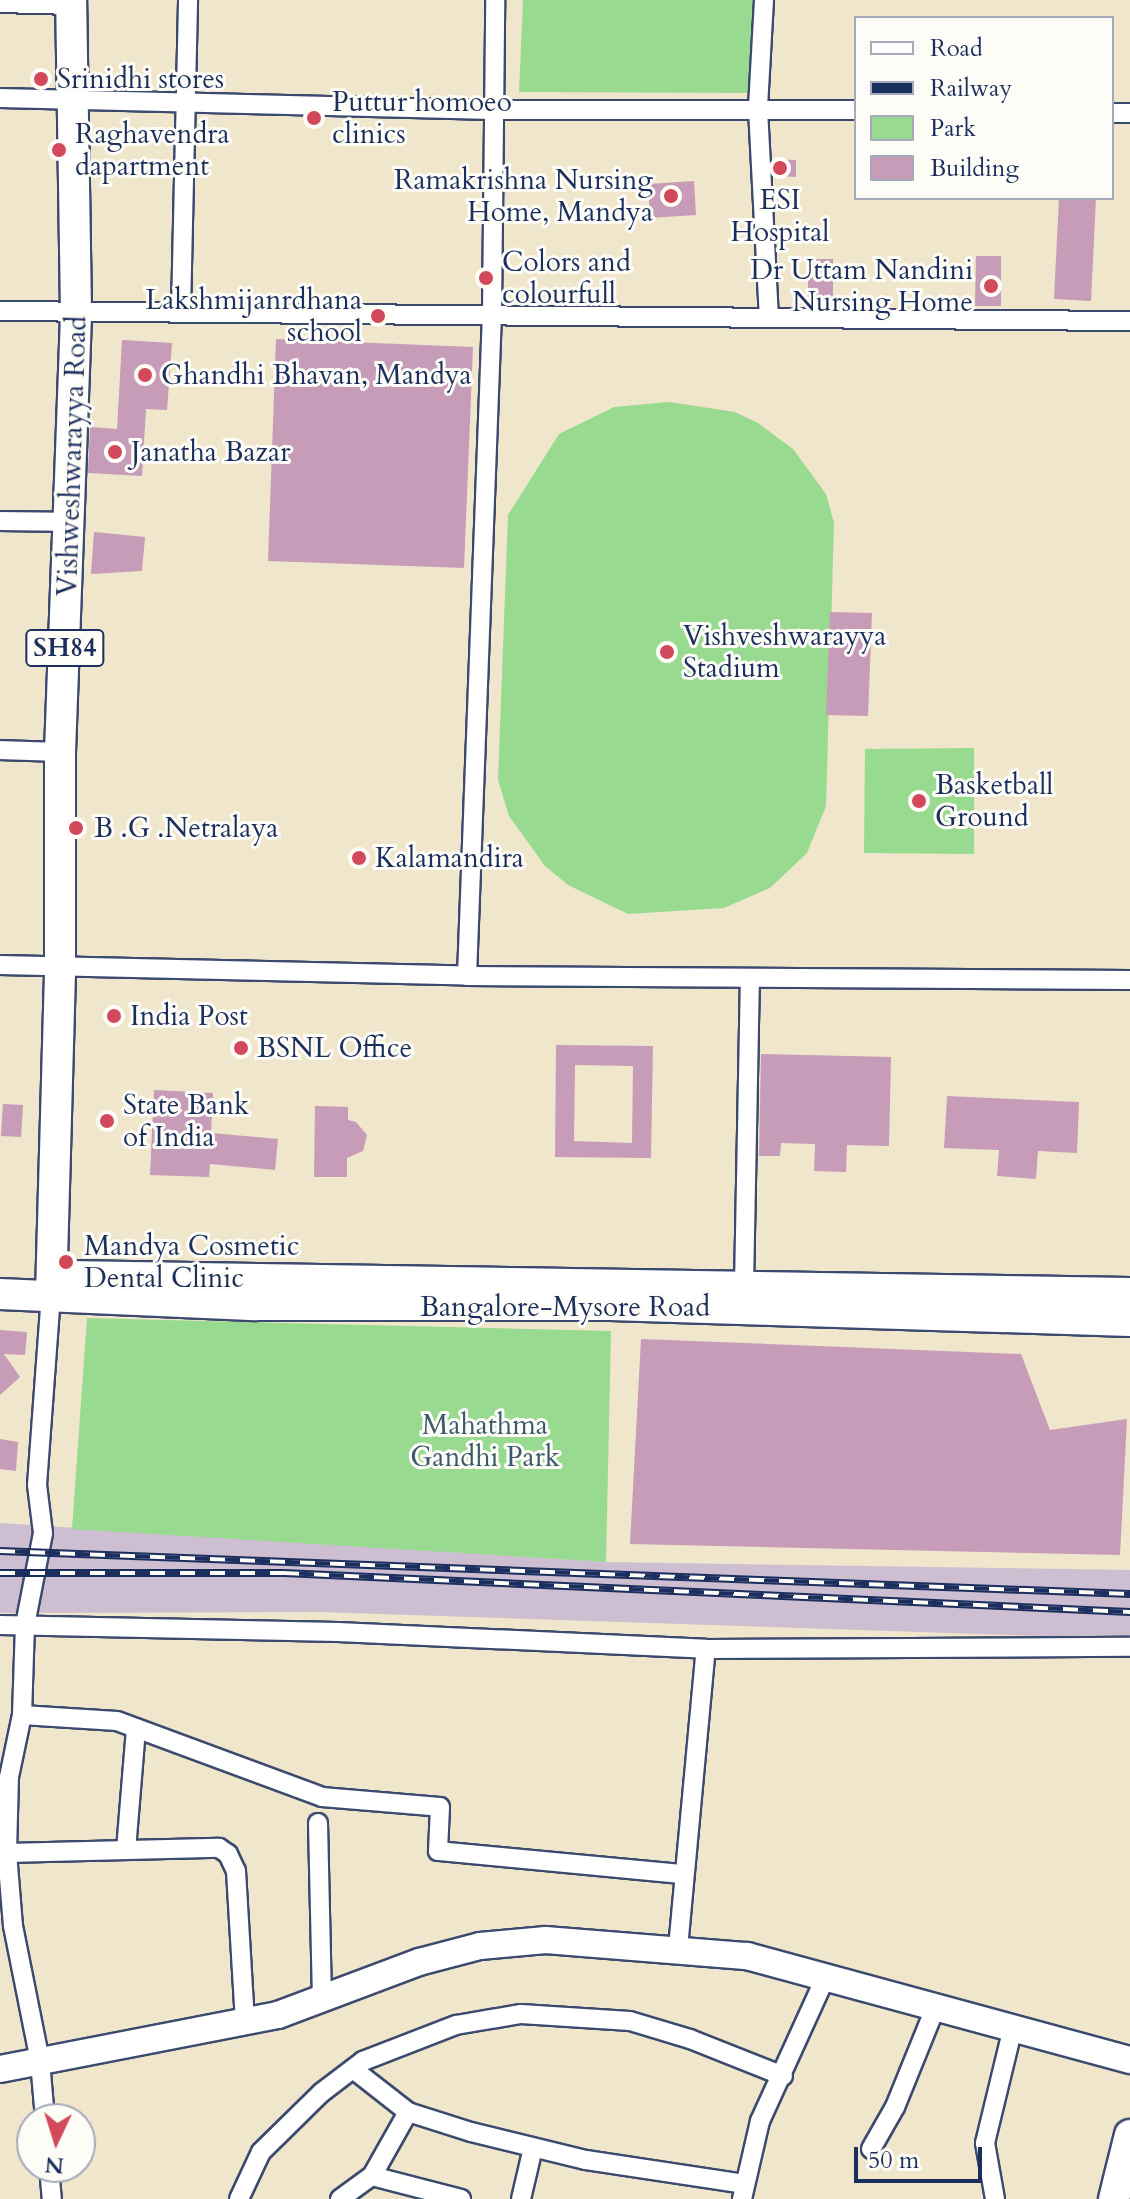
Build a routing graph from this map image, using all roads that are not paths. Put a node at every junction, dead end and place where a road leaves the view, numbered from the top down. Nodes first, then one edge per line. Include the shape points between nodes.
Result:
1 (188, 0) edge
2 (495, 0) edge
3 (764, 0) edge
4 (0, 3) edge
5 (71, 3) edge
6 (0, 98) edge
7 (74, 100) junction
8 (186, 105) junction
9 (758, 109) junction
10 (493, 110) junction
11 (854, 110) edge
12 (0, 311) edge
13 (76, 311) junction
14 (181, 311) junction
15 (492, 312) junction
16 (769, 316) junction
17 (1130, 321) edge
18 (0, 521) edge
19 (71, 522) junction
20 (0, 750) edge
21 (60, 752) junction
22 (0, 965) edge
23 (60, 966) junction
24 (467, 976) junction
25 (750, 978) junction
26 (1130, 980) edge
27 (0, 1274) edge
28 (52, 1286) junction
29 (744, 1286) junction
30 (1130, 1293) edge
31 (0, 1294) edge
32 (1130, 1321) edge
33 (0, 1625) edge
34 (25, 1625) junction
35 (1130, 1647) edge
36 (706, 1649) junction
37 (22, 1715) junction
38 (136, 1728) junction
39 (4, 1777) edge
40 (318, 1823) dead end
41 (126, 1850) junction
42 (7, 1853) junction
43 (683, 1874) junction
44 (678, 1948) junction
45 (826, 1976) junction
46 (322, 1999) junction
47 (936, 2006) junction
48 (245, 2022) junction
49 (1013, 2027) junction
50 (1130, 2060) edge
51 (40, 2061) junction
52 (0, 2069) edge
53 (353, 2069) junction
54 (783, 2076) junction
55 (44, 2103) edge
56 (408, 2112) junction
57 (1130, 2135) edge
58 (533, 2148) junction
59 (871, 2149) dead end
60 (372, 2176) junction
61 (743, 2192) edge
62 (239, 2199) edge
63 (340, 2199) edge
64 (461, 2199) edge
65 (521, 2199) edge
66 (995, 2199) edge
67 (1114, 2199) edge

1 - 8 street
2 - 10 street
3 - 9 street
4 - 5 street
5 - 7 main road, Vishweshwarayya Road / SH84
6 - 7 street
7 - 8 street
7 - 13 main road, Vishweshwarayya Road / SH84
8 - 10 street
8 - 14 street
9 - 10 street
9 - 11 street
9 - 16 street
10 - 15 street
12 - 13 street
13 - 14 street
13 - 19 main road, Vishweshwarayya Road / SH84
14 - 15 street
15 - 16 street
15 - 24 street
16 - 17 street
18 - 19 street
19 - 21 main road, Vishweshwarayya Road / SH84
20 - 21 street
21 - 23 main road, Vishweshwarayya Road / SH84
22 - 23 street
23 - 24 street
23 - 28 main road, Vishweshwarayya Road / SH84
24 - 25 street
25 - 26 street
25 - 29 street
27 - 28 main road, Bangalore-Mysore Road
28 - 29 main road, Bangalore-Mysore Road
28 - 31 main road, Bangalore-Mysore Road
28 - 32 main road, Bangalore-Mysore Road via 256,1305 626,1306
28 - 34 street via 37,1485 43,1533
29 - 30 main road, Bangalore-Mysore Road
33 - 34 street
34 - 36 street via 338,1632
34 - 37 street
35 - 36 street
36 - 43 street
37 - 38 street via 117,1721
37 - 39 street
38 - 41 street
38 - 43 street via 322,1797 440,1807 438,1851
39 - 42 street
40 - 46 street
41 - 42 street
41 - 48 street via 219,1848 233,1861
42 - 51 street via 13,1926
43 - 44 street
44 - 45 street via 747,1956
44 - 46 street via 546,1940 480,1946 419,1962
45 - 47 street
45 - 54 street
46 - 48 street
47 - 49 street
47 - 59 street via 895,2107
48 - 51 street
49 - 50 street
49 - 66 street via 985,2143
51 - 52 street
51 - 55 street
53 - 54 street via 456,2025 521,2014 630,2021
53 - 56 street
53 - 62 street via 261,2152
54 - 61 street via 760,2121
56 - 58 street
56 - 60 street
57 - 67 main road
58 - 61 street
58 - 65 street
60 - 63 street
60 - 64 street

